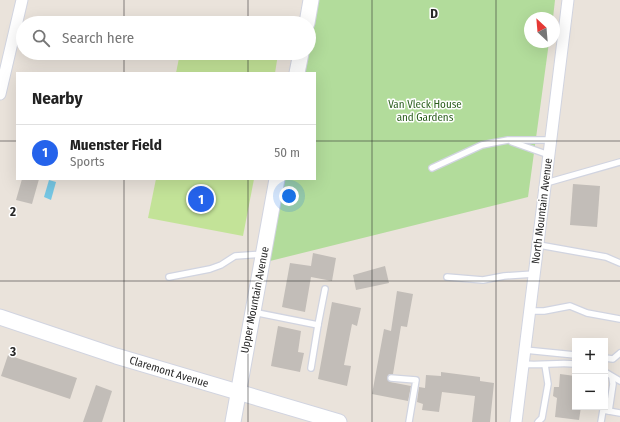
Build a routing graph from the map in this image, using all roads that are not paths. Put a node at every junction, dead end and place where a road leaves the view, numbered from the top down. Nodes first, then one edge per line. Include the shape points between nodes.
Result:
1 (22, 0) edge
2 (311, 0) edge
3 (568, 0) edge
4 (18, 16) edge
5 (308, 16) edge
6 (16, 26) edge
7 (300, 60) edge
8 (297, 72) edge
9 (0, 94) edge
10 (508, 140) junction
11 (551, 140) junction
12 (549, 155) junction
13 (620, 162) edge
14 (432, 168) dead end
15 (277, 180) edge
16 (546, 183) junction
17 (539, 245) junction
18 (263, 254) junction
19 (620, 263) edge
20 (534, 274) junction
21 (447, 276) dead end
22 (169, 277) dead end
23 (325, 289) dead end
24 (530, 311) junction
25 (253, 312) junction
26 (0, 317) edge
27 (620, 319) edge
28 (318, 325) junction
29 (525, 350) junction
30 (620, 353) edge
31 (572, 355) edge
32 (608, 358) edge
33 (523, 364) junction
34 (572, 364) edge
35 (545, 365) junction
36 (312, 368) dead end
37 (608, 374) edge
38 (612, 377) junction
39 (391, 378) dead end
40 (620, 381) edge
41 (238, 393) junction
42 (609, 411) junction
43 (620, 413) edge
44 (233, 422) edge
45 (339, 422) edge
46 (409, 422) edge
47 (516, 422) edge
48 (538, 422) edge
49 (601, 422) edge

1 - 4 street
2 - 5 street
3 - 11 street, North Mountain Avenue
6 - 9 street
7 - 8 street
10 - 11 lane
10 - 12 lane
10 - 14 lane via 482,145
11 - 12 street, North Mountain Avenue
12 - 16 street, North Mountain Avenue
13 - 16 lane
15 - 18 street, Upper Mountain Avenue
16 - 17 street, North Mountain Avenue
17 - 19 lane via 606,257
17 - 20 street, North Mountain Avenue
18 - 22 lane via 235,256 210,269
18 - 25 street, Upper Mountain Avenue
20 - 21 lane via 483,280
20 - 24 street, North Mountain Avenue
23 - 28 lane
24 - 27 lane via 570,306 587,313
24 - 29 street, North Mountain Avenue
25 - 28 lane
25 - 41 street, Upper Mountain Avenue
26 - 41 street, Claremont Avenue
28 - 36 lane
29 - 31 lane
29 - 33 street, North Mountain Avenue
30 - 32 lane via 613,359
33 - 35 lane
33 - 47 street, North Mountain Avenue
34 - 35 lane via 560,362
35 - 48 lane via 548,384 542,418
37 - 38 lane
38 - 40 lane
38 - 42 lane via 614,384
39 - 46 lane via 416,380
41 - 44 street, Upper Mountain Avenue
41 - 45 street, Claremont Avenue
42 - 43 lane
42 - 49 lane via 603,410

